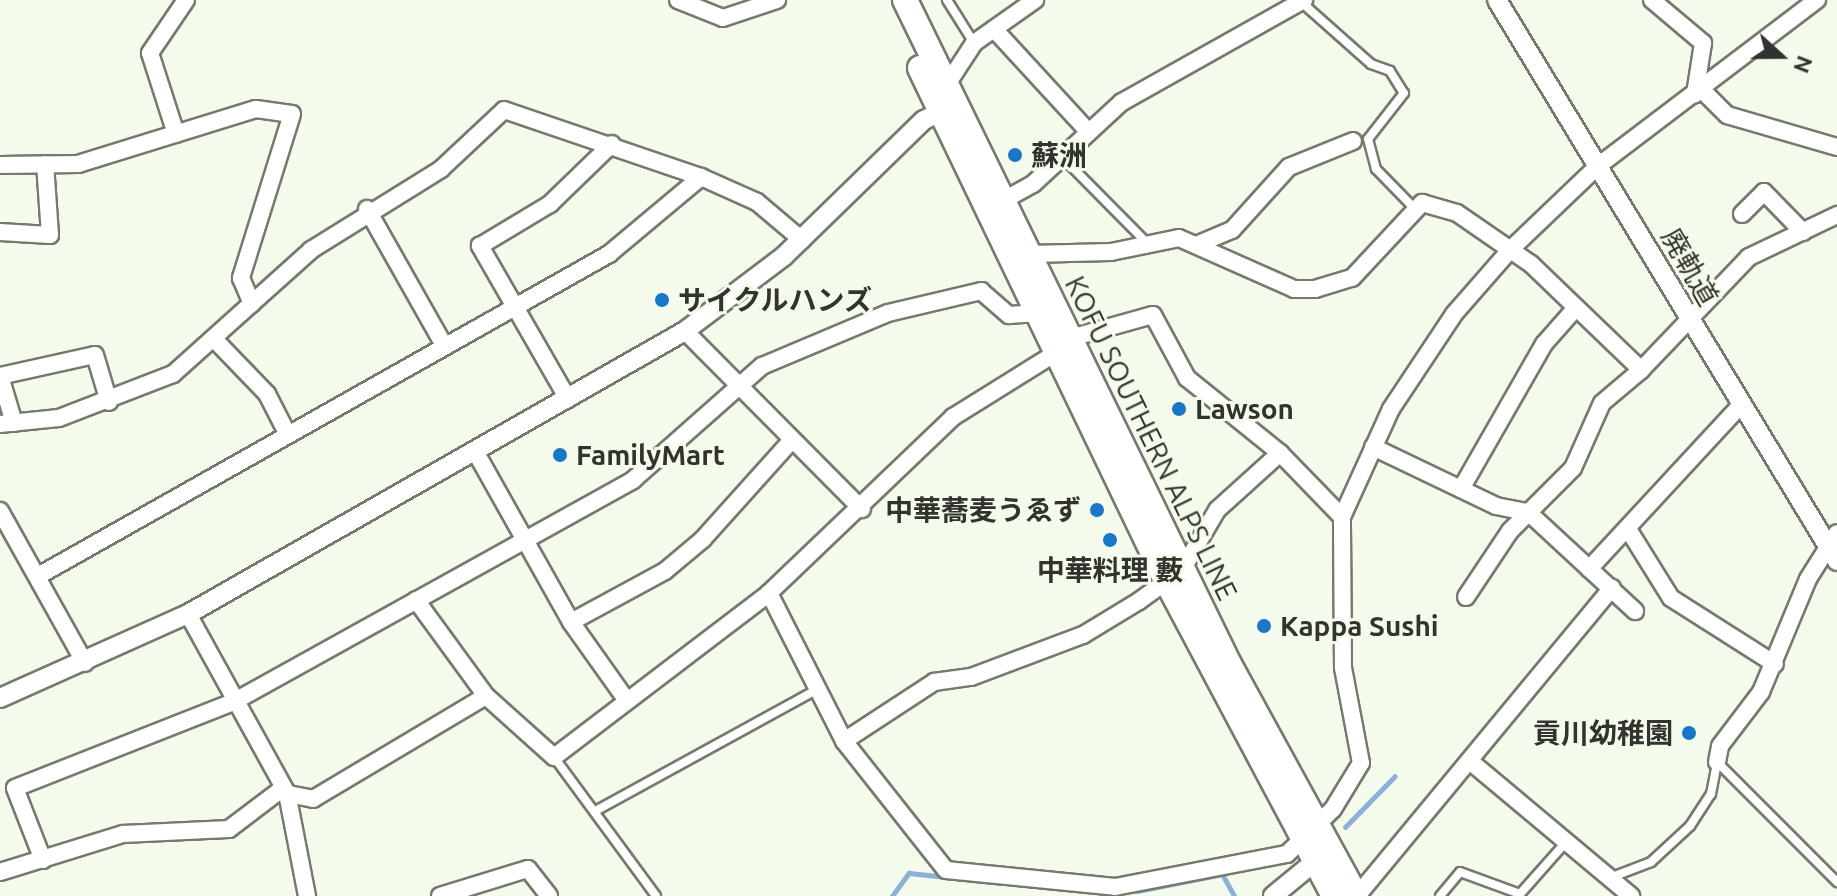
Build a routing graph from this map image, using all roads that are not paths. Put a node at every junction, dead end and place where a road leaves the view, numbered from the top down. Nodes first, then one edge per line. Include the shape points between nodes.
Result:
1 (186, 0) edge
2 (678, 0) edge
3 (777, 0) edge
4 (888, 0) edge
5 (905, 0) edge
6 (947, 0) edge
7 (1035, 0) edge
8 (1497, 0) edge
9 (1652, 0) edge
10 (1817, 0) edge
11 (1301, 1) edge
12 (994, 29) junction
13 (974, 43) junction
14 (1698, 91) junction
15 (947, 101) junction
16 (1086, 129) junction
17 (176, 134) junction
18 (1353, 141) dead end
19 (612, 144) junction
20 (1837, 147) edge
21 (1060, 155) junction
22 (45, 164) junction
23 (0, 165) edge
24 (1598, 166) junction
25 (701, 177) junction
26 (1004, 200) junction
27 (367, 209) junction
28 (1416, 210) junction
29 (1742, 214) dead end
30 (1837, 215) edge
31 (0, 232) edge
32 (1803, 232) junction
33 (802, 240) junction
34 (1196, 245) junction
35 (1150, 247) junction
36 (1511, 249) junction
37 (1029, 254) junction
38 (252, 304) junction
39 (515, 305) junction
40 (1574, 310) junction
41 (1035, 313) junction
42 (1689, 321) junction
43 (685, 331) junction
44 (216, 341) junction
45 (444, 345) junction
46 (1061, 346) junction
47 (1641, 370) junction
48 (736, 389) junction
49 (568, 399) junction
50 (109, 402) junction
51 (1741, 405) junction
52 (7, 424) edge
53 (287, 433) junction
54 (791, 441) junction
55 (1373, 447) junction
56 (475, 451) junction
57 (1280, 453) junction
58 (1461, 489) junction
59 (862, 509) junction
60 (0, 511) edge
61 (1531, 514) junction
62 (1342, 517) junction
63 (1628, 529) junction
64 (1832, 538) edge
65 (523, 541) junction
66 (1837, 561) edge
67 (1589, 569) junction
68 (1174, 575) junction
69 (38, 576) junction
70 (1612, 588) junction
71 (769, 593) junction
72 (1466, 597) dead end
73 (416, 600) junction
74 (1635, 611) dead end
75 (188, 614) junction
76 (571, 622) junction
77 (85, 663) junction
78 (1775, 664) junction
79 (818, 688) junction
80 (486, 696) junction
81 (0, 698) edge
82 (625, 698) junction
83 (233, 702) junction
84 (844, 741) junction
85 (554, 757) junction
86 (1471, 762) junction
87 (1717, 762) junction
88 (287, 793) junction
89 (597, 810) junction
90 (1566, 842) junction
91 (1315, 846) junction
92 (43, 860) junction
93 (0, 872) edge
94 (1612, 877) junction
95 (1837, 882) edge
96 (307, 896) edge
97 (440, 896) edge
98 (549, 896) edge
99 (656, 896) edge
100 (1273, 896) edge
101 (1334, 896) edge
102 (1356, 896) edge
103 (1440, 896) edge
104 (1631, 896) edge

1 - 17 street via 150,53
2 - 3 street via 723,18
4 - 15 main road, KOFU SOUTHERN ALPS LINE
5 - 15 main road, KOFU SOUTHERN ALPS LINE
6 - 13 lane
7 - 12 street
8 - 24 street, 廃軌道
9 - 14 street via 1703,43
10 - 14 street
11 - 16 street
11 - 28 lane via 1371,64 1390,71 1404,93 1368,139 1376,169
12 - 13 street
12 - 16 street
13 - 15 street
14 - 20 street via 1727,115
14 - 24 street
15 - 26 main road, KOFU SOUTHERN ALPS LINE
15 - 33 street
15 - 41 main road, KOFU SOUTHERN ALPS LINE
16 - 21 street
17 - 22 street via 78,164
17 - 38 street via 256,109 292,114 241,278
18 - 34 street via 1289,167 1232,230
19 - 25 street
19 - 27 street via 504,110 441,169
19 - 39 street via 550,204 480,246
21 - 26 street
21 - 35 lane
22 - 23 street
22 - 31 street via 50,235
24 - 36 street
24 - 42 street, 廃軌道
25 - 33 street via 757,202
25 - 39 street via 643,231
26 - 37 main road, KOFU SOUTHERN ALPS LINE
27 - 38 street
27 - 45 street
28 - 34 street via 1335,286 1294,289
28 - 36 street via 1422,203 1457,213
29 - 32 street via 1764,192
30 - 32 street
32 - 42 street via 1749,257
33 - 43 street
34 - 35 street via 1179,238
35 - 37 street
36 - 40 street
36 - 55 street via 1454,314
37 - 46 main road, KOFU SOUTHERN ALPS LINE
38 - 44 street
39 - 45 street
39 - 49 street
40 - 47 street
40 - 58 street via 1544,344
41 - 46 main road, KOFU SOUTHERN ALPS LINE
41 - 48 street via 1009,315 981,291 888,313 762,366
42 - 47 street
42 - 51 street, 廃軌道
43 - 48 street
43 - 49 street
44 - 50 street via 173,374
44 - 53 street via 267,394
45 - 53 street
46 - 57 street via 1153,315 1187,378
46 - 59 street via 953,417
46 - 68 main road, KOFU SOUTHERN ALPS LINE
47 - 61 street via 1602,403 1573,468
48 - 54 street
48 - 65 street via 633,480
49 - 56 street
50 - 52 street
50 - 52 street via 95,355 0,376
51 - 63 street
51 - 64 street, 廃軌道
53 - 69 street
54 - 59 street
54 - 76 street via 684,555
55 - 58 street
55 - 62 street
56 - 65 street
56 - 75 street
57 - 62 street
57 - 68 street via 1217,510
58 - 61 street
59 - 71 street
60 - 69 street
61 - 67 street
61 - 72 street via 1490,555
62 - 91 street via 1343,668 1361,763
63 - 67 street
63 - 78 street via 1671,598
64 - 66 street, 廃軌道
64 - 78 street
65 - 73 street
65 - 76 street
67 - 70 street
68 - 84 street via 1083,635 971,677 934,682
68 - 91 main road, KOFU SOUTHERN ALPS LINE
69 - 77 street
70 - 74 street
70 - 86 street
71 - 79 street
71 - 82 street
73 - 80 street
73 - 83 street
75 - 77 street
75 - 83 street
76 - 82 street
77 - 81 street
78 - 87 street
79 - 84 street
79 - 89 lane
80 - 85 street
80 - 88 street via 313,799
82 - 85 street
83 - 88 street
83 - 92 street via 15,788
84 - 91 street via 946,870 975,877 1026,874 1115,887
85 - 89 lane
86 - 90 street
86 - 102 street
87 - 94 lane via 1711,794 1690,826 1651,862
87 - 95 lane
88 - 92 street via 253,807 229,829 123,834
88 - 96 street
89 - 99 lane
90 - 94 street
90 - 103 lane via 1520,894 1460,872
91 - 100 street
91 - 101 main road, KOFU SOUTHERN ALPS LINE
91 - 102 main road, KOFU SOUTHERN ALPS LINE
92 - 93 street
94 - 104 street
97 - 98 street via 528,869

